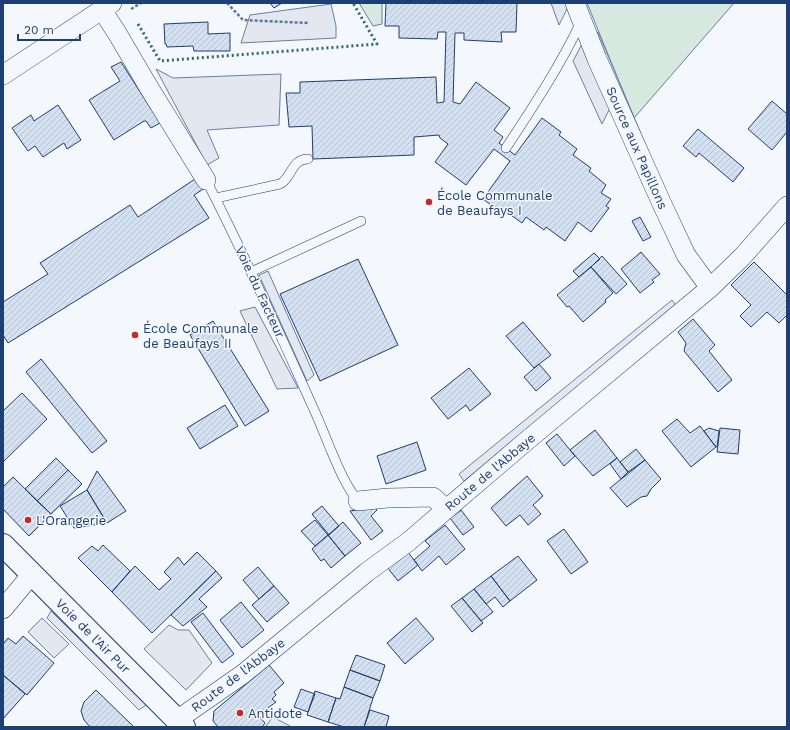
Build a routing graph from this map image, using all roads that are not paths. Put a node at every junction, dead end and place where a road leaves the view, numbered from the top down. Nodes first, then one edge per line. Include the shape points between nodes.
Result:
1 (107, 6) edge
2 (578, 12) edge
3 (3, 75) edge
4 (506, 148) dead end
5 (308, 159) dead end
6 (206, 180) joint
7 (216, 198) junction
8 (787, 206) edge
9 (361, 221) dead end
10 (251, 272) junction
11 (710, 288) junction
12 (358, 501) joint
13 (446, 509) junction
14 (3, 546) edge
15 (32, 574) junction
16 (3, 609) edge
17 (180, 724) edge

1 - 3 street
1 - 6 street, Voie du Facteur via 117,33
2 - 4 lane via 571,43
2 - 11 street, Source aux Papillons via 686,255
5 - 7 lane via 294,165 288,177 280,184
6 - 7 lane, Voie du Facteur
7 - 10 lane, Voie du Facteur
8 - 11 street, Route de l'Abbaye
9 - 10 lane
10 - 12 lane, Voie du Facteur via 341,473
11 - 13 street, Route de l'Abbaye
12 - 13 street, Voie du Facteur via 433,497
13 - 17 street, Route de l'Abbaye
14 - 15 main road, Voie de l'Air Pur
15 - 16 street
15 - 17 main road, Voie de l'Air Pur

